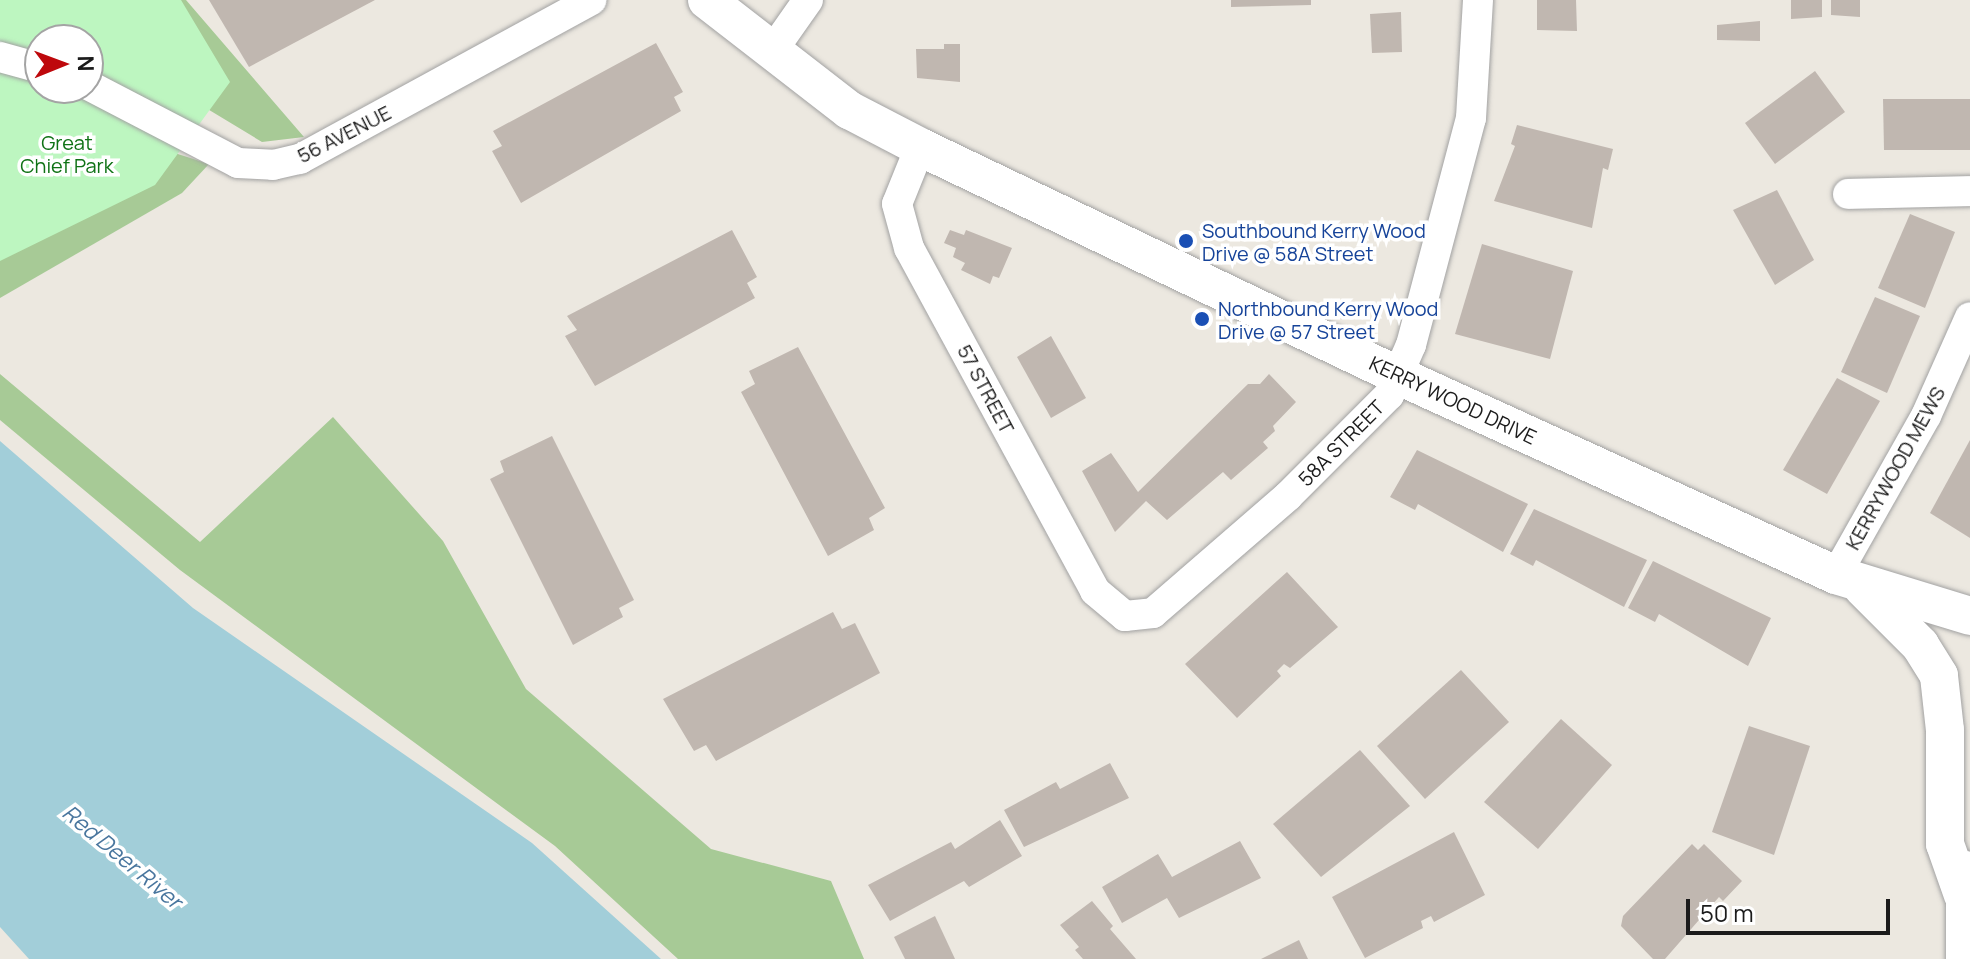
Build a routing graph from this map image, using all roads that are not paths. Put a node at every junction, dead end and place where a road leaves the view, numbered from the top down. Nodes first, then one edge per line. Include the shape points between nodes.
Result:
1 (592, 0) edge
2 (707, 0) edge
3 (808, 0) edge
4 (1478, 0) edge
5 (773, 50) junction
6 (0, 57) edge
7 (24, 64) edge
8 (104, 93) edge
9 (920, 147) junction
10 (1970, 191) edge
11 (1848, 194) dead end
12 (1970, 317) edge
13 (1399, 376) junction
14 (1849, 580) junction
15 (1125, 616) joint
16 (1970, 616) edge
17 (1970, 820) edge
18 (1967, 885) edge
19 (1965, 959) edge

1 - 8 street, 56 AVENUE via 300,159 273,165 238,163
2 - 5 street, KERRY WOOD DRIVE
3 - 5 street
4 - 13 street, 58A STREET via 1475,102
5 - 9 street, KERRY WOOD DRIVE via 849,110
6 - 7 street
9 - 13 street, KERRY WOOD DRIVE
9 - 15 street, 57 STREET via 897,204 909,248 1085,574 1105,603
10 - 11 street
12 - 14 street, KERRYWOOD MEWS
13 - 14 street, KERRY WOOD DRIVE
13 - 15 street, 58A STREET via 1370,418 1177,597 1153,613
14 - 16 street, KERRY WOOD DRIVE
14 - 18 street via 1920,645 1939,676 1945,730 1945,844
17 - 18 street
18 - 19 street

